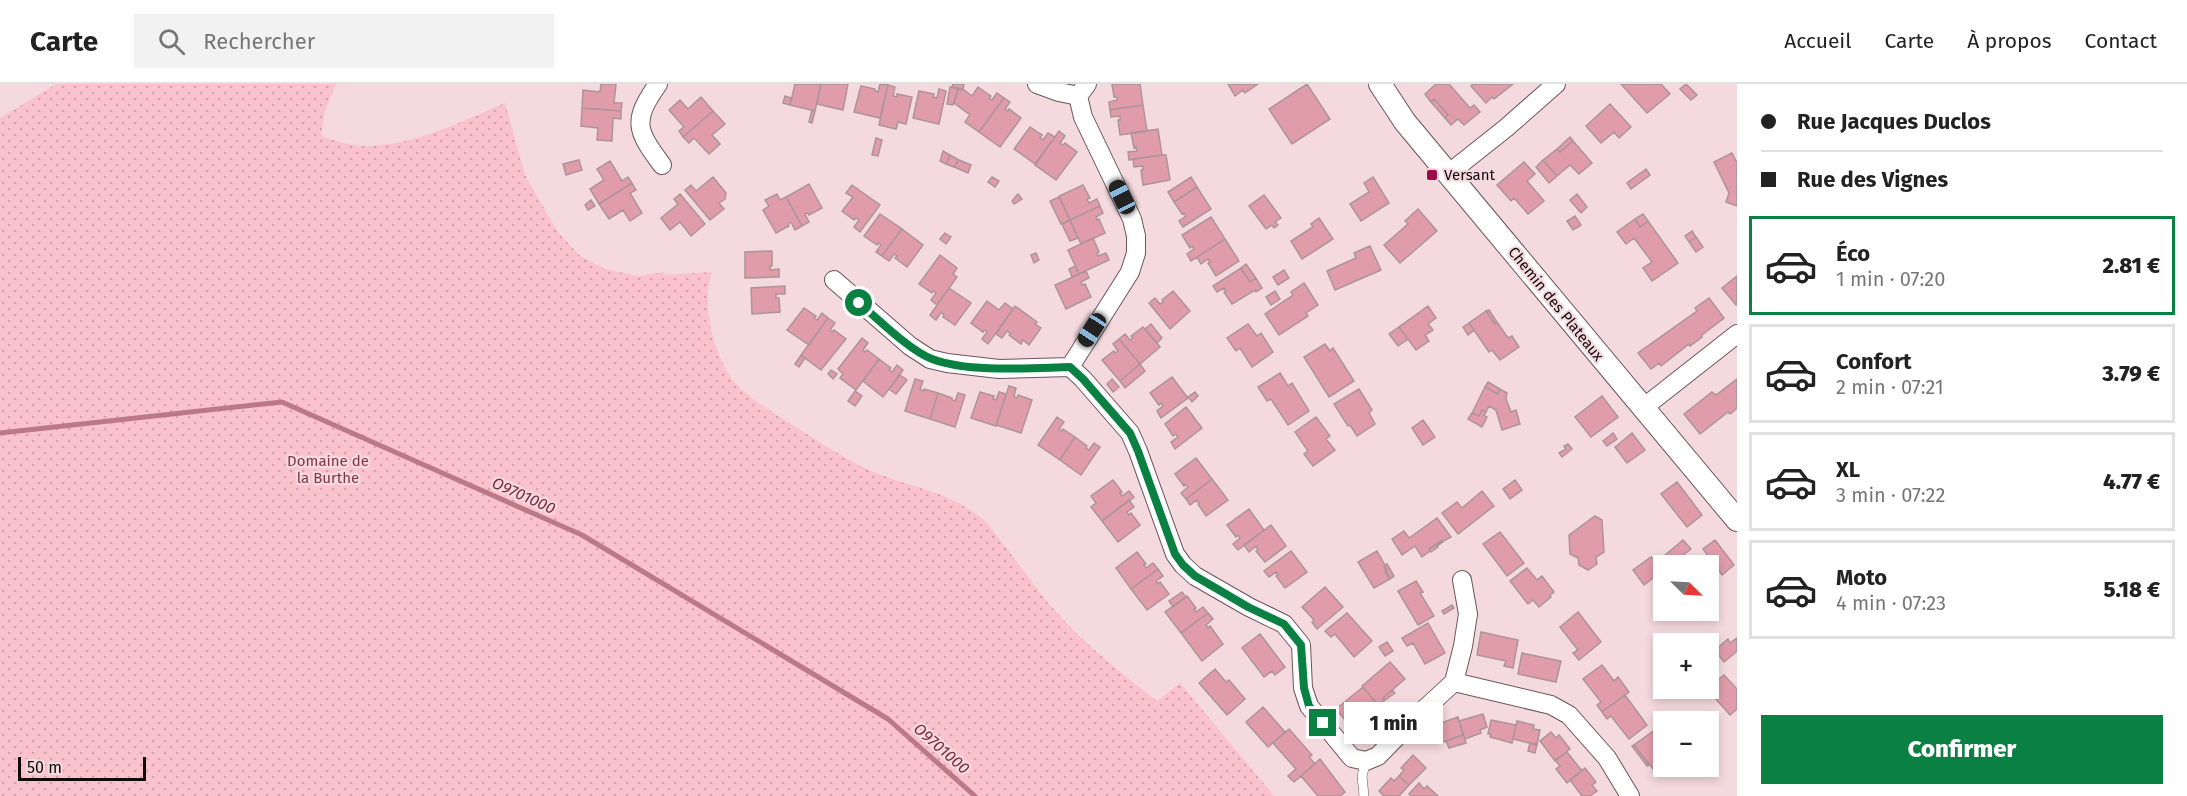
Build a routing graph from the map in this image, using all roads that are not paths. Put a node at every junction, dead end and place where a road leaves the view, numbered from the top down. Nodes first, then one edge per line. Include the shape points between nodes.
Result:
1 (657, 84) edge
2 (1038, 84) edge
3 (1380, 84) edge
4 (1557, 84) edge
5 (1082, 90) edge
6 (662, 165) dead end
7 (1448, 174) junction
8 (834, 280) dead end
9 (1737, 334) edge
10 (1070, 367) junction
11 (1643, 408) junction
12 (1737, 520) edge
13 (1461, 580) dead end
14 (1454, 682) junction
15 (1366, 761) junction
16 (1364, 796) edge
17 (1630, 796) edge

1 - 6 street via 640,117 648,146
2 - 5 street via 1059,92
3 - 7 street, Chemin des Plateaux
4 - 7 street
5 - 10 street via 1083,117 1132,219 1136,253 1130,272
7 - 11 street, Chemin des Plateaux
8 - 10 street via 930,359 999,369
9 - 11 street
10 - 15 street via 1130,433 1175,554 1183,565 1248,607 1284,624 1301,645 1309,706 1352,758
11 - 12 street, Chemin des Plateaux
13 - 14 street via 1468,614
14 - 15 street via 1378,756
14 - 17 street via 1551,705 1569,715 1607,758
15 - 16 lane via 1362,776

